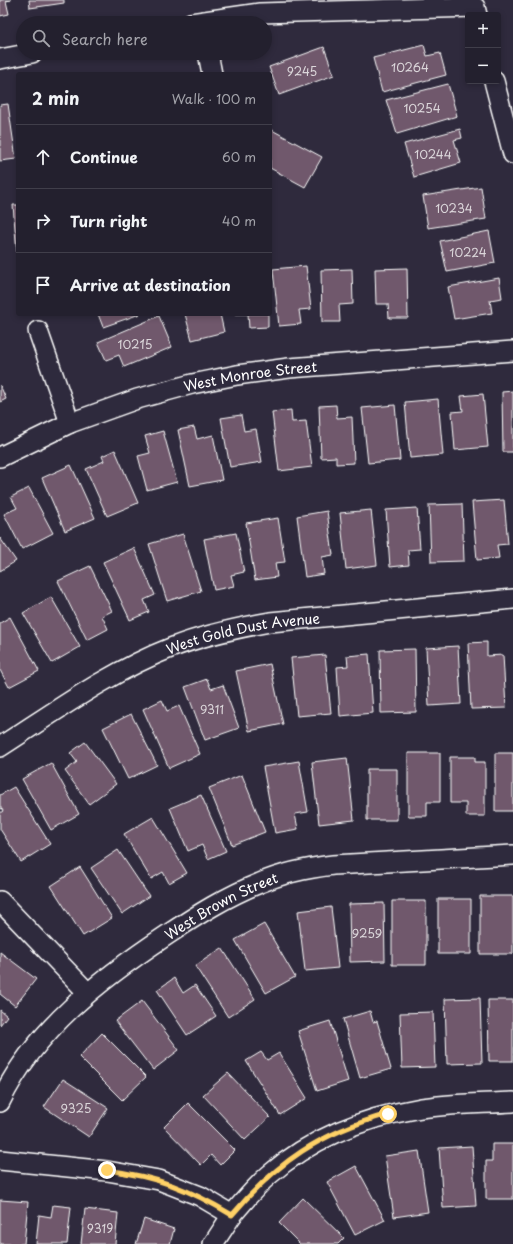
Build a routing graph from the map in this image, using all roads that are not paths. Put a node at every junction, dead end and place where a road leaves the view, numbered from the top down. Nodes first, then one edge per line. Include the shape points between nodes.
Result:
1 (476, 11) edge
2 (239, 16) edge
3 (16, 56) edge
4 (0, 59) edge
5 (209, 60) edge
6 (212, 72) edge
7 (495, 84) edge
8 (513, 154) edge
9 (38, 331) dead end
10 (513, 351) edge
11 (70, 423) junction
12 (0, 457) edge
13 (513, 599) edge
14 (0, 747) edge
15 (513, 855) edge
16 (0, 901) edge
17 (87, 992) junction
18 (0, 1102) edge
19 (513, 1102) edge
20 (0, 1160) edge
21 (232, 1215) junction
22 (213, 1244) edge

1 - 2 street via 260,13
3 - 4 street
5 - 6 street
7 - 8 street
9 - 11 street
10 - 11 street, West Monroe Street via 289,368 237,375 137,399
11 - 12 street, West Monroe Street
13 - 14 street, West Gold Dust Avenue via 270,622 236,628 174,646 147,658 104,680
15 - 17 street, West Brown Street via 333,865 306,868 276,877 244,889 194,917
16 - 17 street
17 - 18 street, West Brown Street via 27,1058
19 - 21 street via 418,1108 363,1121 314,1144 269,1175
20 - 21 street via 107,1170 159,1180 200,1196
21 - 22 street

